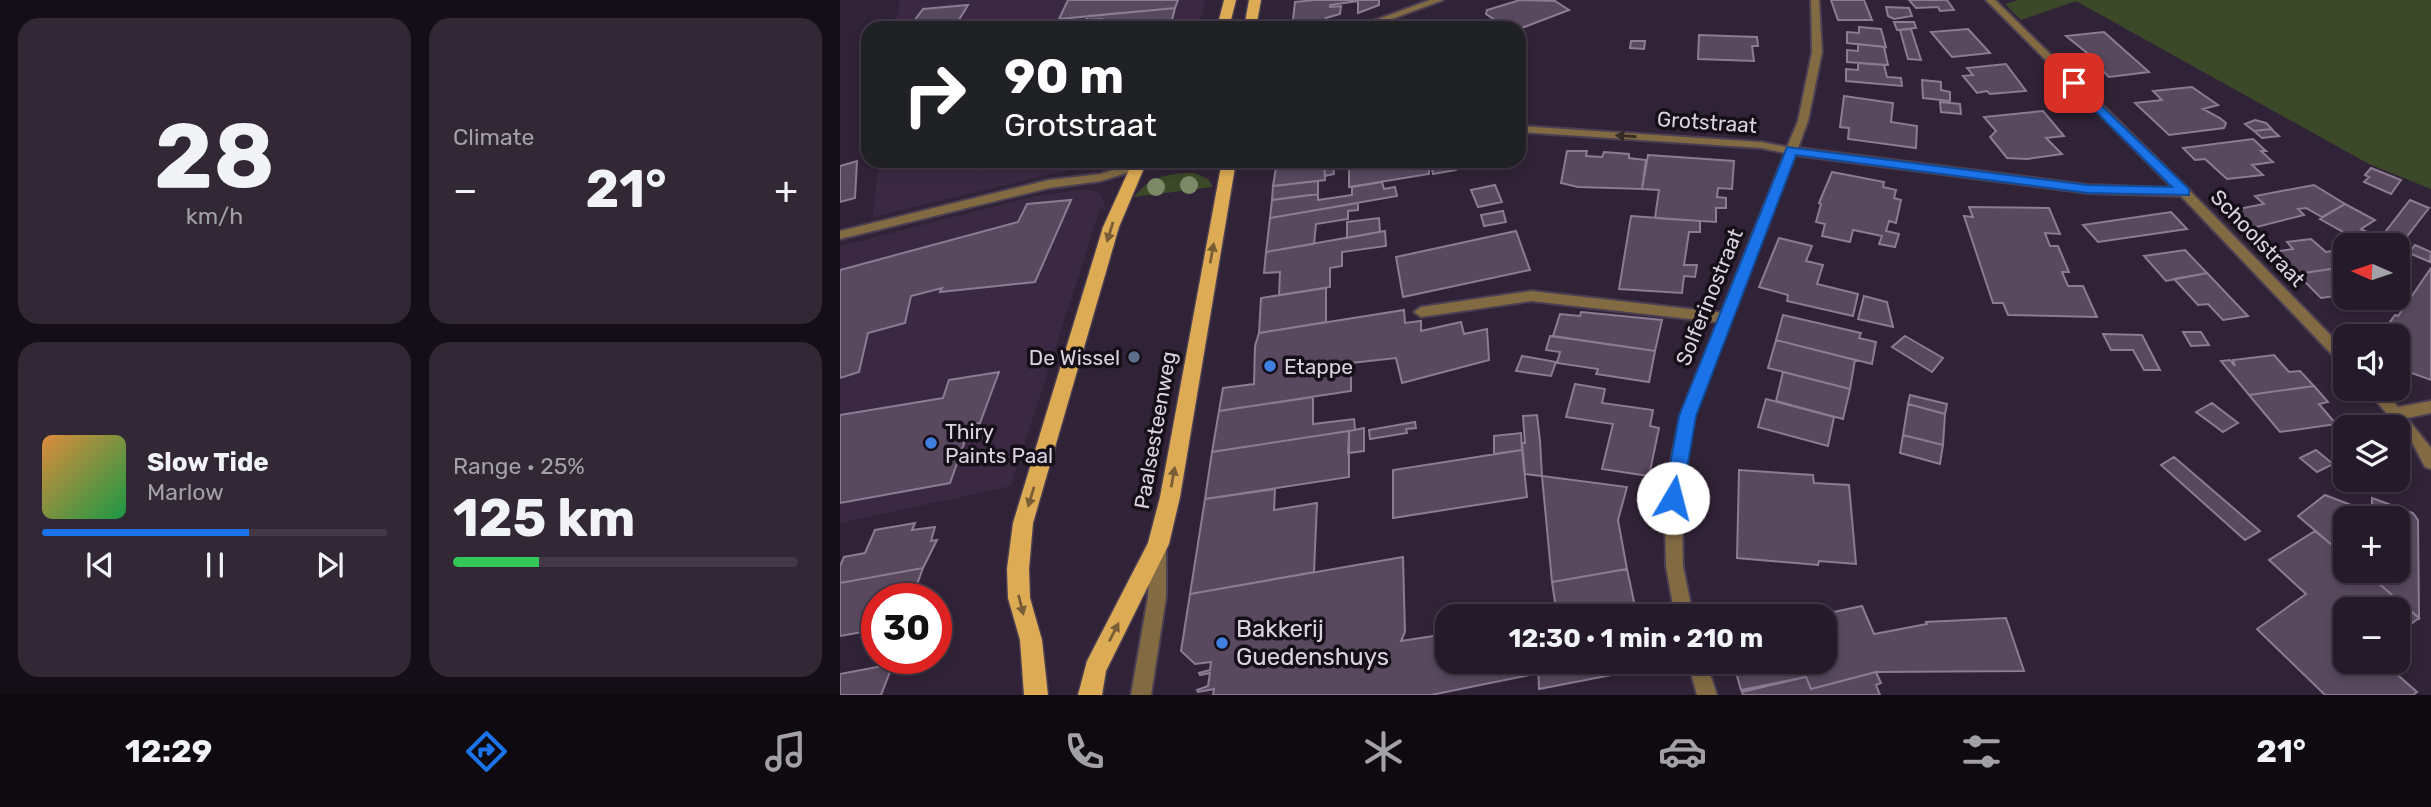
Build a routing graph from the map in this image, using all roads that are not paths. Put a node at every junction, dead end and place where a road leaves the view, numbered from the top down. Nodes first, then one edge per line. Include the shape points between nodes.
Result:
1 (1230, 0) edge
2 (1255, 0) edge
3 (1439, 0) edge
4 (1815, 0) edge
5 (1990, 0) edge
6 (1225, 21) edge
7 (1251, 21) edge
8 (1379, 21) edge
9 (1526, 129) edge
10 (1791, 150) junction
11 (1129, 168) edge
12 (1137, 168) edge
13 (1228, 168) edge
14 (2184, 192) junction
15 (840, 235) edge
16 (1421, 312) dead end
17 (1725, 318) junction
18 (2333, 347) edge
19 (2384, 401) edge
20 (2431, 407) edge
21 (2395, 414) junction
22 (2431, 462) edge
23 (1158, 544) junction
24 (1681, 604) edge
25 (1701, 674) edge
26 (1036, 695) edge
27 (1090, 695) edge
28 (1141, 695) edge
29 (1707, 695) edge

1 - 6 main road
2 - 7 main road
3 - 8 street
4 - 10 street, Solferinostraat via 1817,52 1803,121
5 - 14 street, Schoolstraat
10 -> 9 street, Grotstraat
10 - 14 street, Grotstraat via 2088,189
10 - 17 street, Solferinostraat
11 - 15 street
12 -> 26 main road via 1111,227 1023,523 1018,598 1031,640
23 -> 13 main road, Paalsesteenweg
14 - 18 street, Schoolstraat
16 - 17 street via 1531,296
17 - 24 street, Solferinostraat via 1687,416 1678,458 1671,543
19 - 21 street
20 - 21 street
21 - 22 street
27 -> 23 main road, Paalsesteenweg via 1095,669
23 - 28 street via 1157,597
25 - 29 street

